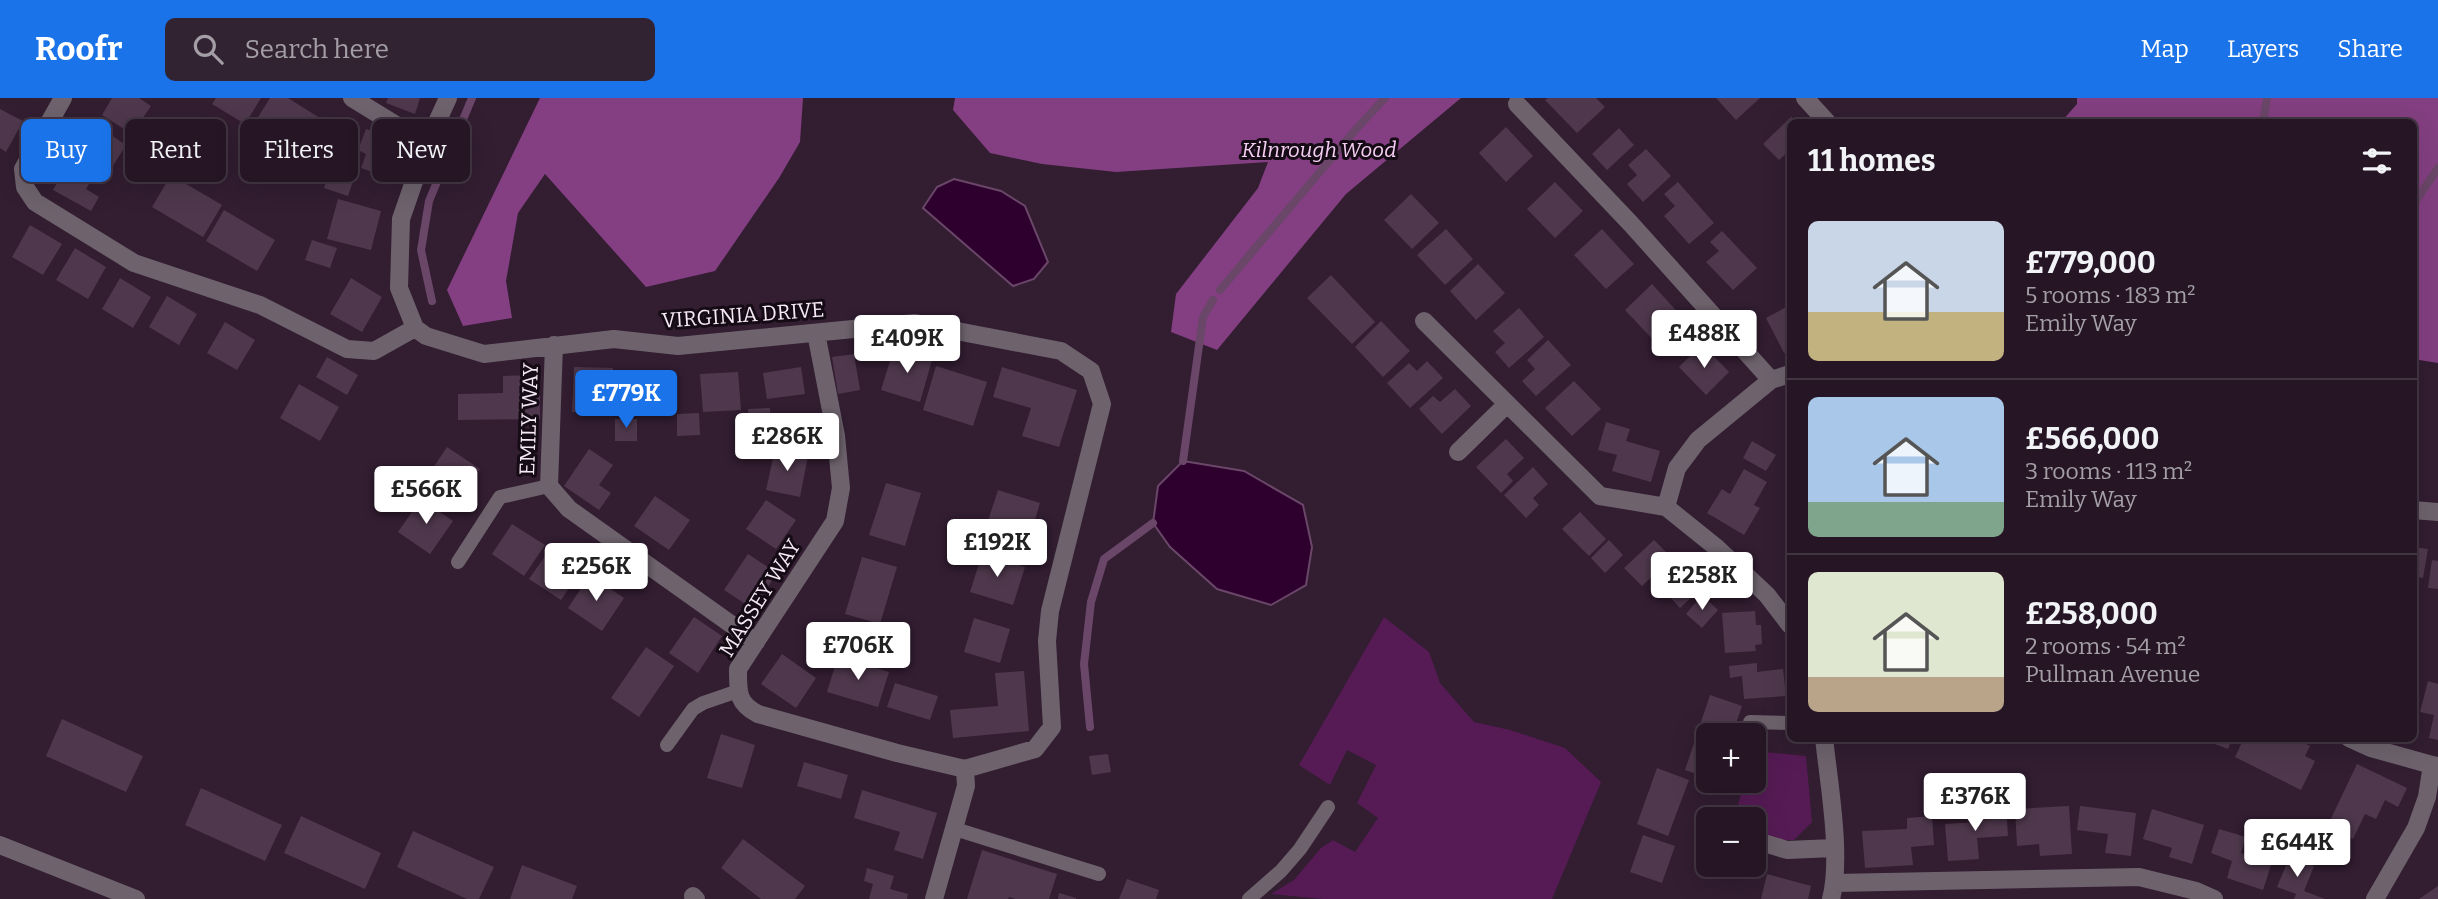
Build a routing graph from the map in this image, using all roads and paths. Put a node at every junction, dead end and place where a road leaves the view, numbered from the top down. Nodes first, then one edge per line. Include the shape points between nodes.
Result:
1 (63, 98) edge
2 (352, 98) edge
3 (448, 98) edge
4 (1805, 98) edge
5 (1517, 104) dead end
6 (386, 119) edge
7 (438, 119) edge
8 (1824, 119) edge
9 (414, 182) edge
10 (1424, 321) dead end
11 (415, 328) junction
12 (816, 333) junction
13 (554, 345) junction
14 (1787, 375) edge
15 (1772, 380) junction
16 (1507, 404) junction
17 (1458, 452) dead end
18 (549, 486) junction
19 (1666, 507) junction
20 (2417, 510) edge
21 (2438, 512) edge
22 (458, 562) dead end
23 (1787, 621) edge
24 (756, 642) junction
25 (738, 691) junction
26 (1750, 722) dead end
27 (1787, 723) edge
28 (1824, 742) edge
29 (2358, 742) edge
30 (667, 745) dead end
31 (2435, 766) edge
32 (965, 769) junction
33 (1328, 807) dead end
34 (955, 830) junction
35 (1766, 844) edge
36 (0, 845) edge
37 (1834, 848) junction
38 (1099, 874) dead end
39 (1833, 891) edge
40 (136, 899) edge
41 (934, 899) edge
42 (1249, 899) edge
43 (2214, 899) edge
44 (2375, 899) edge

1 - 11 street via 23,169 25,187 36,202 134,262 260,306 347,349 374,351
2 - 6 street
3 - 7 street
4 - 8 street
5 - 15 street
9 - 11 street via 401,219 399,288
10 - 16 street
11 - 13 street, VIRGINIA DRIVE via 426,336 484,354
12 - 13 street, VIRGINIA DRIVE via 678,346 614,340
12 - 24 street, MASSEY WAY via 836,436 841,488 835,520
12 - 32 street, VIRGINIA DRIVE via 915,323 1061,351 1091,371 1102,404 1050,611 1047,641 1052,727 1035,749
13 - 18 street, EMILY WAY
14 - 15 street
15 - 19 street via 1698,440 1677,468
16 - 17 street
16 - 19 street via 1600,496
18 - 22 lane via 500,497
18 - 24 street, EMILY WAY via 569,509
19 - 23 street via 1767,595
20 - 21 street
24 - 25 street, MASSEY WAY via 738,669
25 - 30 lane via 693,709
25 - 32 street, MASSEY WAY via 745,707 758,714
26 - 27 lane
28 - 37 street
29 - 31 street
31 - 44 street via 2416,828
32 - 34 street via 966,786
33 - 42 lane via 1300,849
34 - 38 lane
34 - 41 street
35 - 37 street via 1787,850
36 - 40 street
37 - 39 street
39 - 43 street via 2139,877

